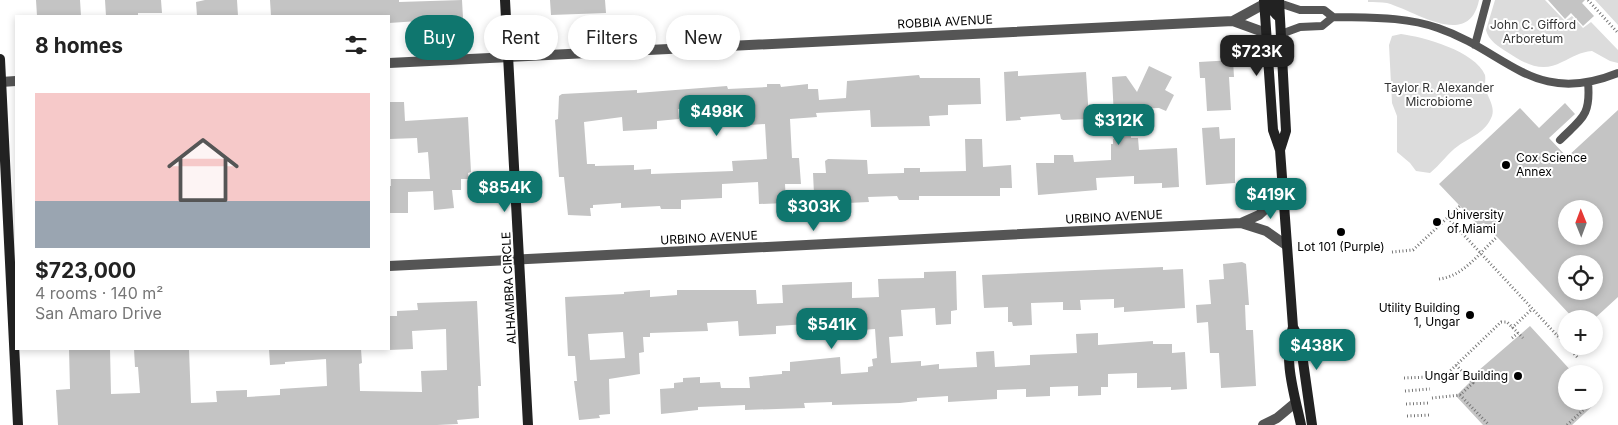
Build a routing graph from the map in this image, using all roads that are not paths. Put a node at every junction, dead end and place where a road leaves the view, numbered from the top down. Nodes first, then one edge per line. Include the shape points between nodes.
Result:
1 (506, 0) edge
2 (1487, 0) edge
3 (1272, 1) edge
4 (507, 15) edge
5 (1333, 17) junction
6 (1233, 20) junction
7 (1266, 33) junction
8 (1281, 34) junction
9 (1475, 45) junction
10 (558, 54) edge
11 (484, 57) edge
12 (0, 59) edge
13 (508, 60) edge
14 (390, 63) edge
15 (1618, 73) edge
16 (15, 81) edge
17 (1, 82) edge
18 (1588, 82) junction
19 (1560, 140) dead end
20 (1280, 150) junction
21 (1282, 193) junction
22 (4, 219) edge
23 (1240, 223) junction
24 (1286, 246) junction
25 (520, 260) junction
26 (390, 266) edge
27 (14, 284) edge
28 (15, 319) edge
29 (1292, 327) junction
30 (16, 350) edge
31 (1295, 403) junction
32 (18, 425) edge
33 (528, 425) edge
34 (1263, 425) edge
35 (1301, 425) edge
36 (1312, 425) edge

1 - 4 street, ALHAMBRA CIRCLE
2 - 9 lane
3 - 5 lane via 1300,10 1324,10
3 - 6 street, ROBBIA AVENUE
3 - 7 street
3 - 8 street via 1280,18
5 - 8 lane via 1322,26 1300,27
5 - 9 lane via 1373,16 1436,27
6 - 7 street, ROBBIA AVENUE
6 - 10 street, ROBBIA AVENUE
7 - 20 street via 1273,130
8 - 20 street via 1286,132
9 - 18 lane via 1501,62 1545,81
11 - 14 street, ROBBIA AVENUE
12 - 17 street
13 - 25 street, ALHAMBRA CIRCLE
15 - 18 lane
16 - 17 street
17 - 22 street
18 - 19 lane via 1589,101 1585,115
20 - 21 street
21 - 23 street, URBINO AVENUE via 1259,215
21 - 24 street
22 - 27 street
23 - 24 street, URBINO AVENUE via 1266,231
23 - 25 street, URBINO AVENUE
24 - 29 street
25 - 26 street, URBINO AVENUE
25 - 33 street, ALHAMBRA CIRCLE
27 - 28 street
29 - 31 street via 1290,376
29 - 36 street via 1300,340
30 - 32 street
31 - 34 street
31 - 35 street

